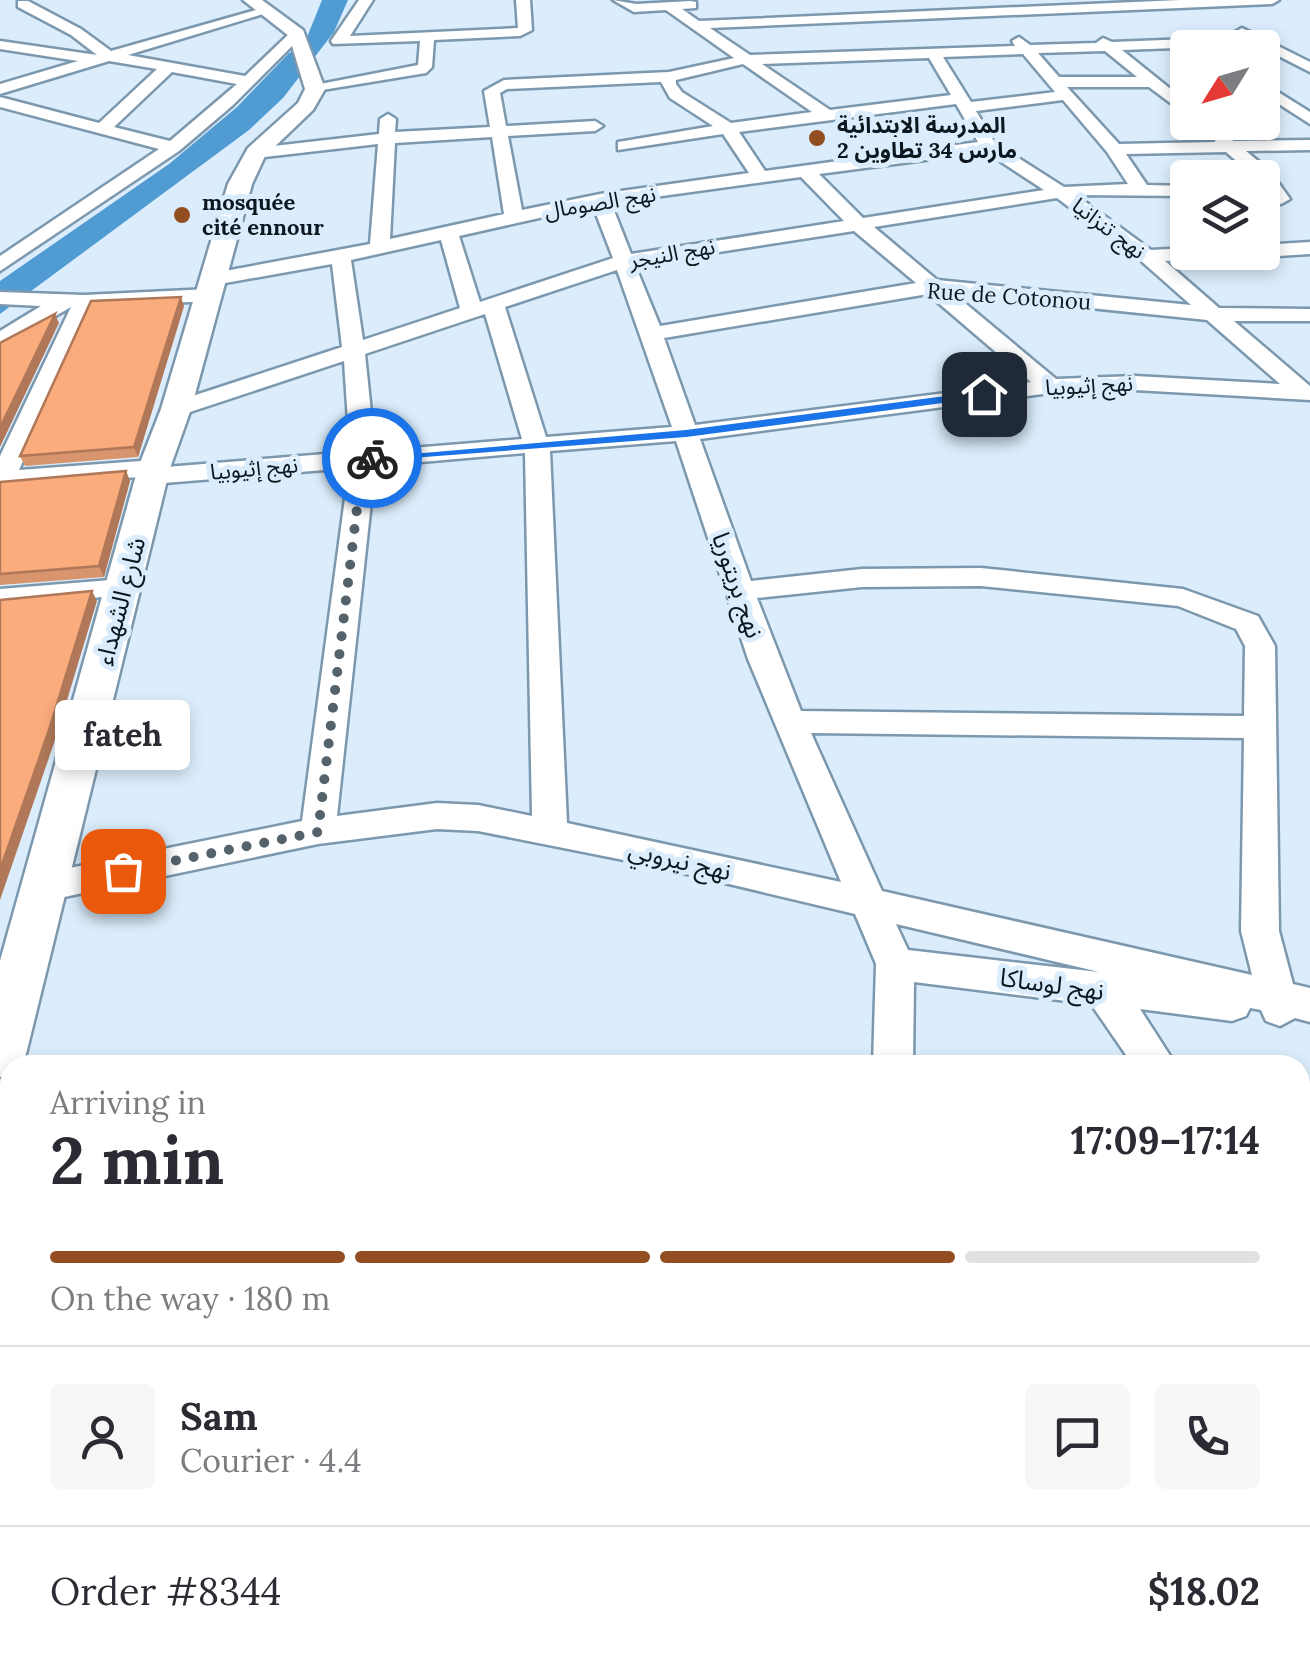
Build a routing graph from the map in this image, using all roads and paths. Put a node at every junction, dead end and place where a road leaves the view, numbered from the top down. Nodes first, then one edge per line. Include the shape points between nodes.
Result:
1 (50, 0) edge
2 (366, 0) edge
3 (523, 0) edge
4 (620, 0) edge
5 (1272, 0) edge
6 (1187, 2) edge
7 (700, 5) dead end
8 (268, 6) edge
9 (989, 6) edge
10 (670, 7) junction
11 (694, 24) junction
12 (1232, 27) dead end
13 (1238, 30) edge
14 (427, 37) junction
15 (300, 40) junction
16 (1280, 44) edge
17 (0, 45) edge
18 (1310, 45) edge
19 (1170, 46) edge
20 (1110, 48) junction
21 (1028, 52) junction
22 (1280, 52) edge
23 (935, 55) junction
24 (102, 58) junction
25 (743, 60) junction
26 (168, 68) junction
27 (1310, 68) edge
28 (669, 76) junction
29 (248, 81) junction
30 (561, 81) junction
31 (1152, 82) junction
32 (1170, 82) edge
33 (314, 83) junction
34 (1280, 87) edge
35 (1063, 88) junction
36 (1294, 88) dead end
37 (0, 89) edge
38 (1170, 97) edge
39 (1280, 98) edge
40 (965, 103) junction
41 (4, 106) edge
42 (388, 115) dead end
43 (828, 116) junction
44 (1310, 118) edge
45 (594, 126) junction
46 (103, 128) junction
47 (728, 128) junction
48 (496, 131) junction
49 (386, 138) junction
50 (1223, 140) edge
51 (989, 146) junction
52 (1310, 146) edge
53 (172, 147) junction
54 (1231, 147) junction
55 (1114, 149) junction
56 (256, 153) junction
57 (1246, 160) edge
58 (631, 170) junction
59 (804, 170) junction
60 (760, 177) junction
61 (1140, 187) junction
62 (1170, 190) edge
63 (1060, 192) junction
64 (600, 199) junction
65 (514, 216) junction
66 (858, 224) junction
67 (448, 232) junction
68 (13, 234) dead end
69 (40, 239) junction
70 (380, 248) junction
71 (1310, 248) edge
72 (1280, 249) edge
73 (1170, 255) edge
74 (341, 256) junction
75 (1147, 256) junction
76 (623, 261) junction
77 (0, 265) edge
78 (936, 286) junction
79 (212, 287) junction
80 (0, 298) edge
81 (73, 301) junction
82 (482, 308) junction
83 (1213, 314) junction
84 (1310, 315) edge
85 (652, 334) junction
86 (0, 341) edge
87 (353, 352) junction
88 (1050, 386) junction
89 (1306, 392) edge
90 (176, 409) junction
91 (686, 434) junction
92 (537, 447) junction
93 (363, 458) junction
94 (153, 472) junction
95 (1, 481) edge
96 (123, 588) junction
97 (740, 591) junction
98 (0, 598) edge
99 (788, 722) junction
100 (1262, 727) junction
101 (318, 832) junction
102 (550, 832) junction
103 (45, 887) junction
104 (869, 904) junction
105 (895, 964) junction
106 (9, 986) edge
107 (1104, 992) junction
108 (1294, 1005) edge
109 (0, 1054) edge
110 (893, 1055) edge
111 (1149, 1055) edge

1 - 24 street via 17,5 76,32
2 - 14 street via 338,43
3 - 14 street via 524,31
4 - 10 street via 629,7
5 - 6 street
6 - 9 street
6 - 20 street via 1218,19 1097,28
7 - 10 street
8 - 15 main road
8 - 24 street
9 - 11 street
9 - 21 street
10 - 11 street
11 - 25 street
12 - 13 street
14 - 33 street via 421,70
15 - 29 street
15 - 33 main road
16 - 18 street
17 - 24 street
19 - 20 street
20 - 21 street
20 - 31 street
21 - 23 street
21 - 35 street
22 - 27 street
23 - 25 street
23 - 40 street, نهج تنزانيا
24 - 26 street
24 - 37 street
25 - 28 street
25 - 43 street
26 - 29 street
26 - 46 street
28 - 30 street
28 - 47 street via 676,95
29 - 53 street
30 - 45 street via 572,108
30 - 48 street via 492,91
31 - 32 street
31 - 35 street
31 - 38 street
33 - 56 main road via 306,106
34 - 36 street
35 - 40 street
35 - 55 street
39 - 44 street
40 - 43 street
40 - 51 street, نهج تنزانيا
41 - 46 street
42 - 49 street
43 - 47 street
45 - 48 street
45 - 58 street
46 - 53 street
47 - 58 street
47 - 60 street
48 - 49 street
48 - 65 street
49 - 56 street
49 - 70 street
50 - 54 street
51 - 59 street, نهج الصومال
51 - 63 street, نهج تنزانيا
52 - 54 street
53 - 69 street
54 - 55 street
54 - 57 street
55 - 61 street
56 - 79 main road, شارع الشهداء via 232,205
58 - 60 street, نهج الصومال
58 - 64 street, نهج الصومال
59 - 60 street, نهج الصومال
59 - 66 street
61 - 62 street, نهج النيجر
61 - 63 street, نهج النيجر
63 - 66 street, نهج النيجر
63 - 75 street, نهج تنزانيا
64 - 65 street, نهج الصومال
64 - 76 street, نهج بريتوريا
65 - 67 street, نهج الصومال
66 - 76 street, نهج النيجر
66 - 78 street
67 - 70 street, نهج الصومال
67 - 82 street
68 - 69 street
69 - 77 street
70 - 74 street, نهج الصومال
71 - 72 street
73 - 75 street
74 - 79 street, نهج الصومال
74 - 87 street
75 - 83 street, نهج تنزانيا
76 - 82 street, نهج النيجر
76 - 85 street, نهج بريتوريا
78 - 83 street, Rue de Cotonou
78 - 85 street, Rue de Cotonou
78 - 88 street
79 - 81 street, نهج الصومال
79 - 90 main road, شارع الشهداء
80 - 81 street, نهج الصومال
81 - 86 street
81 - 95 street
82 - 87 street, نهج النيجر
82 - 92 street
83 - 84 street, Rue de Cotonou
83 - 89 street, نهج تنزانيا
85 - 91 street, نهج بريتوريا
87 - 90 street, نهج النيجر
87 - 93 street
88 - 89 street, نهج إثيوبيا
88 - 91 street, نهج إثيوبيا
90 - 94 main road, شارع الشهداء
91 - 92 street, نهج إثيوبيا
91 - 97 street, نهج بريتوريا
92 - 93 street, نهج إثيوبيا
92 - 102 street
93 - 94 street, نهج إثيوبيا
93 - 101 street
94 - 95 street, نهج إثيوبيا
94 - 96 main road, شارع الشهداء
96 - 98 street
96 - 103 main road, شارع الشهداء
97 - 99 street, نهج بريتوريا
97 - 100 street via 862,578 980,577 1182,598 1234,615 1257,634
99 - 100 street
99 - 104 street, نهج بريتوريا
100 - 108 street via 1260,931
101 - 102 street, نهج نيروبي via 437,816
101 - 103 street, نهج نيروبي
102 - 104 street, نهج نيروبي
103 - 106 main road, شارع الشهداء
104 - 105 street, نهج بريتوريا
104 - 108 street, نهج نيروبي
105 - 107 street, نهج لوساكا
105 - 110 street
106 - 109 main road, شارع الشهداء
107 - 108 street, نهج لوساكا
107 - 111 street

